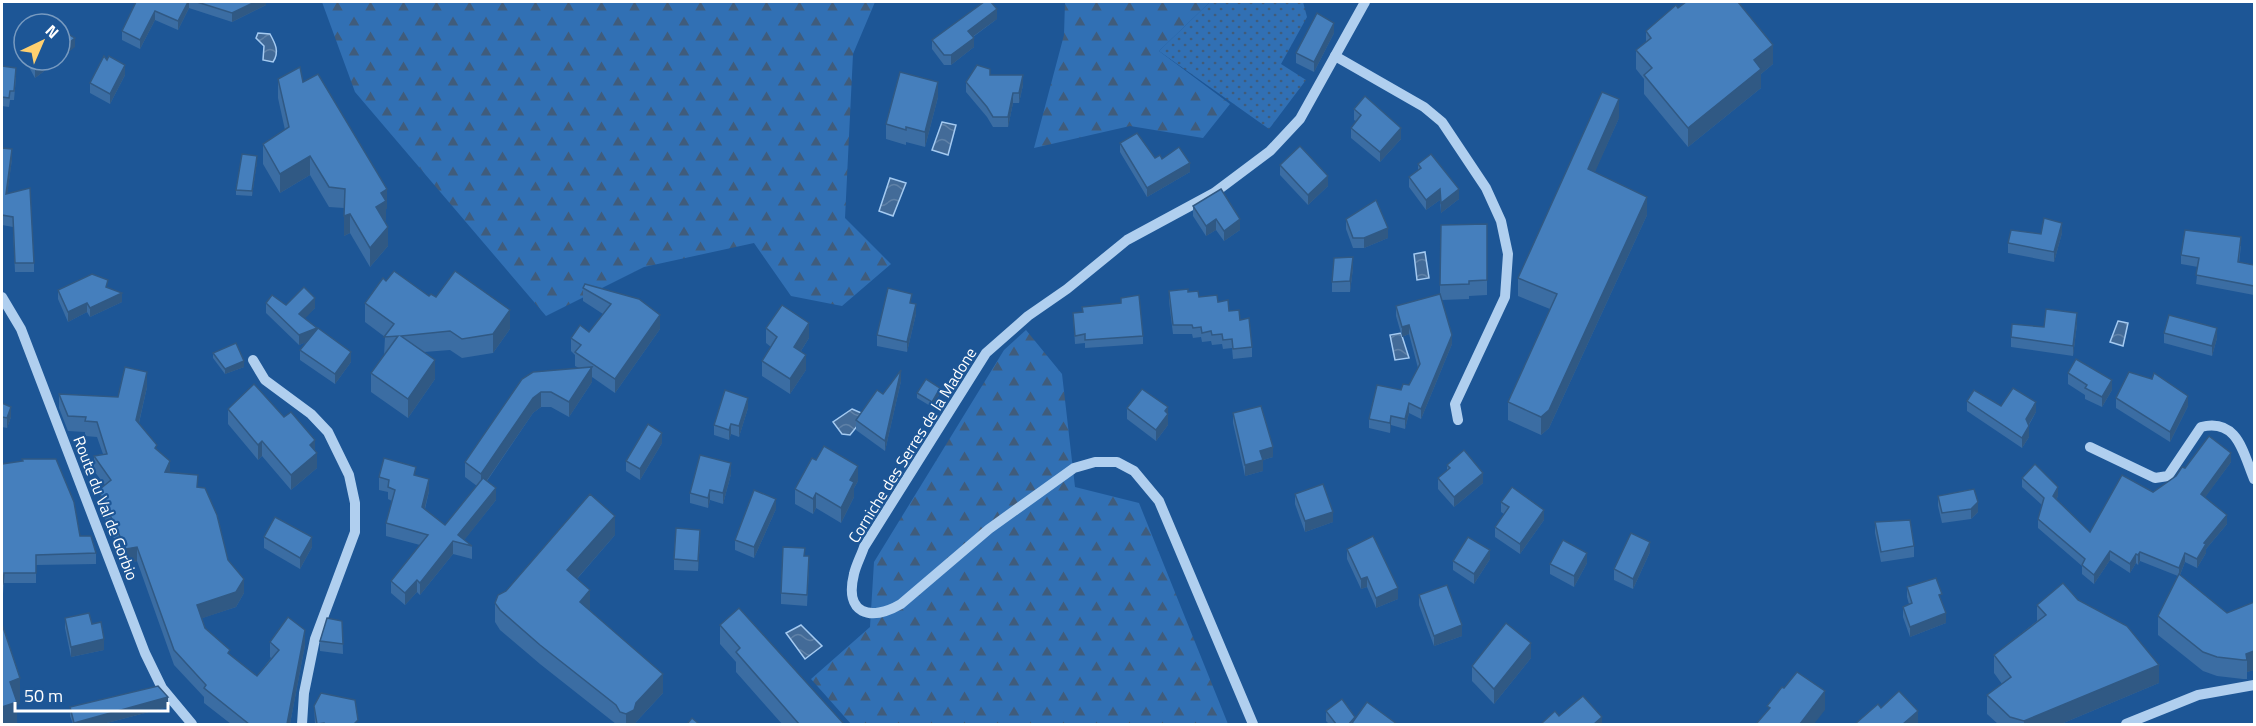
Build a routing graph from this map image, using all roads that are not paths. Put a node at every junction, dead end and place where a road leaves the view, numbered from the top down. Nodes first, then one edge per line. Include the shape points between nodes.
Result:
1 (1365, 2) edge
2 (1335, 56) junction
3 (2, 297) edge
4 (253, 360) dead end
5 (1458, 420) dead end
6 (2090, 447) dead end
7 (2254, 479) edge
8 (2254, 685) edge
9 (192, 724) edge
10 (302, 724) edge
11 (1253, 724) edge
12 (2126, 724) edge

1 - 2 street, Corniche des Serres de la Madone
2 - 5 street via 1424,107 1442,122 1486,188 1501,221 1508,254 1505,297 1455,405
2 - 11 street, Corniche des Serres de la Madone via 1300,119 1270,151 1214,193 1127,240 1028,316 986,354 864,547 854,575 853,595 860,610 871,616 886,613 989,529 1074,468 1095,462 1117,462 1134,471 1159,501
3 - 9 street, Route du Val de Gorbio via 21,329 145,653 162,688
4 - 10 street via 265,380 311,414 328,432 349,475 355,503 355,532 315,639
6 - 7 street via 2155,478 2168,476 2201,427 2214,424 2232,433 2243,446
8 - 12 street via 2198,695

